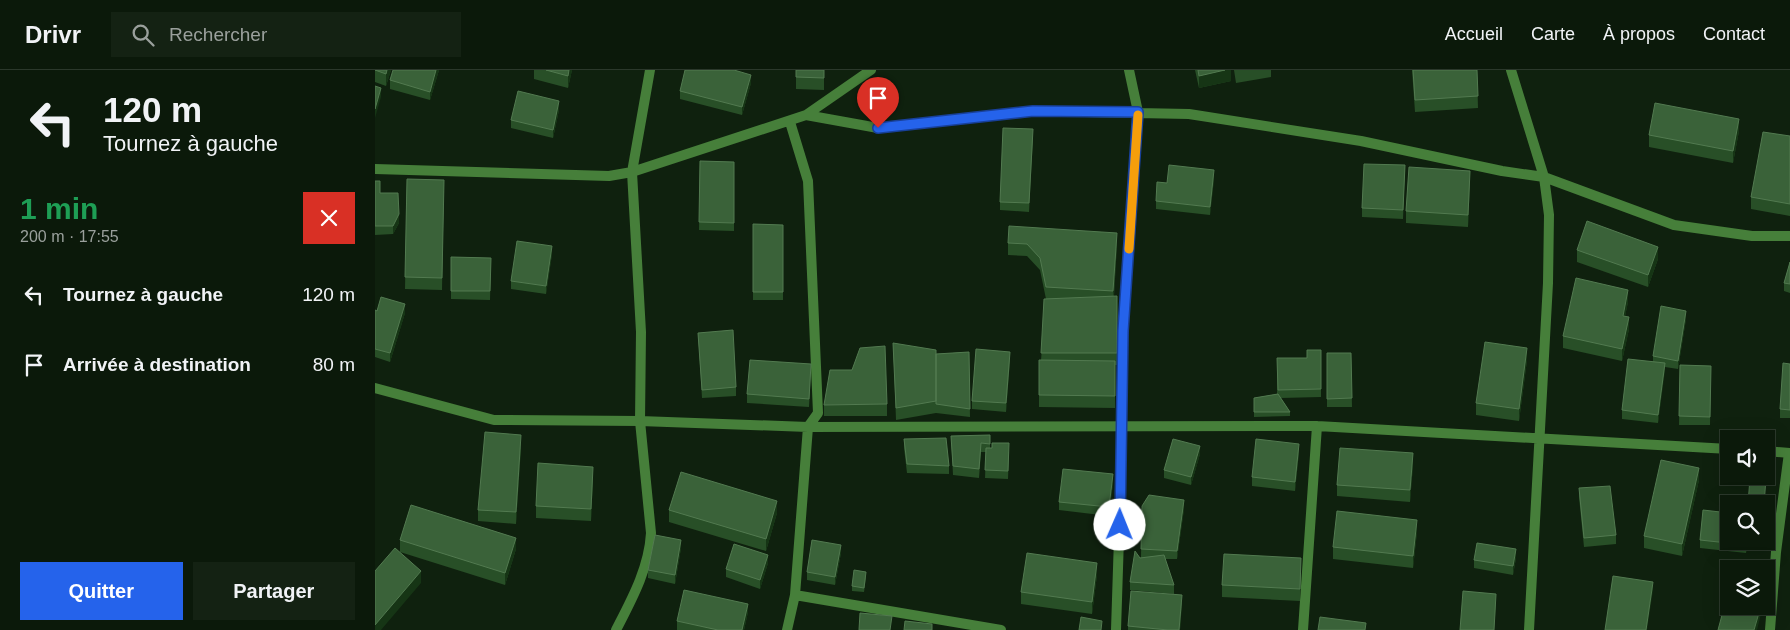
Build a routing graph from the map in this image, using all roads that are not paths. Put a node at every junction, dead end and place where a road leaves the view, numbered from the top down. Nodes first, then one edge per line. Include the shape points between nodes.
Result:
1 (650, 70) edge
2 (871, 70) edge
3 (1129, 70) edge
4 (1511, 70) edge
5 (1138, 112) junction
6 (806, 115) junction
7 (789, 122) junction
8 (375, 169) edge
9 (632, 172) junction
10 (1544, 177) junction
11 (1790, 236) edge
12 (375, 388) edge
13 (640, 421) junction
14 (1120, 426) junction
15 (1317, 426) junction
16 (808, 427) junction
17 (1540, 438) junction
18 (1720, 448) edge
19 (1775, 452) edge
20 (1790, 453) edge
21 (795, 595) junction
22 (616, 630) edge
23 (787, 630) edge
24 (1001, 630) edge
25 (1116, 630) edge
26 (1303, 630) edge
27 (1529, 630) edge
28 (1770, 630) edge

1 - 9 street
2 - 6 street
3 - 5 street
4 - 10 street
5 - 6 street via 1033,111 878,128
5 - 10 street via 1189,114 1361,141
5 - 14 street
6 - 7 street
7 - 9 street
7 - 16 street via 808,181 818,413
8 - 9 street via 609,176
9 - 13 street via 641,332
10 - 11 street via 1674,225 1751,236
10 - 17 street via 1549,215 1548,283
12 - 13 street via 494,420
13 - 16 street
13 - 22 street via 650,545 639,586
14 - 15 street
14 - 16 street
14 - 25 street
15 - 17 street
15 - 26 street
16 - 21 street
17 - 18 street
17 - 27 street
19 - 20 street
20 - 28 street via 1776,552
21 - 23 street
21 - 24 street

